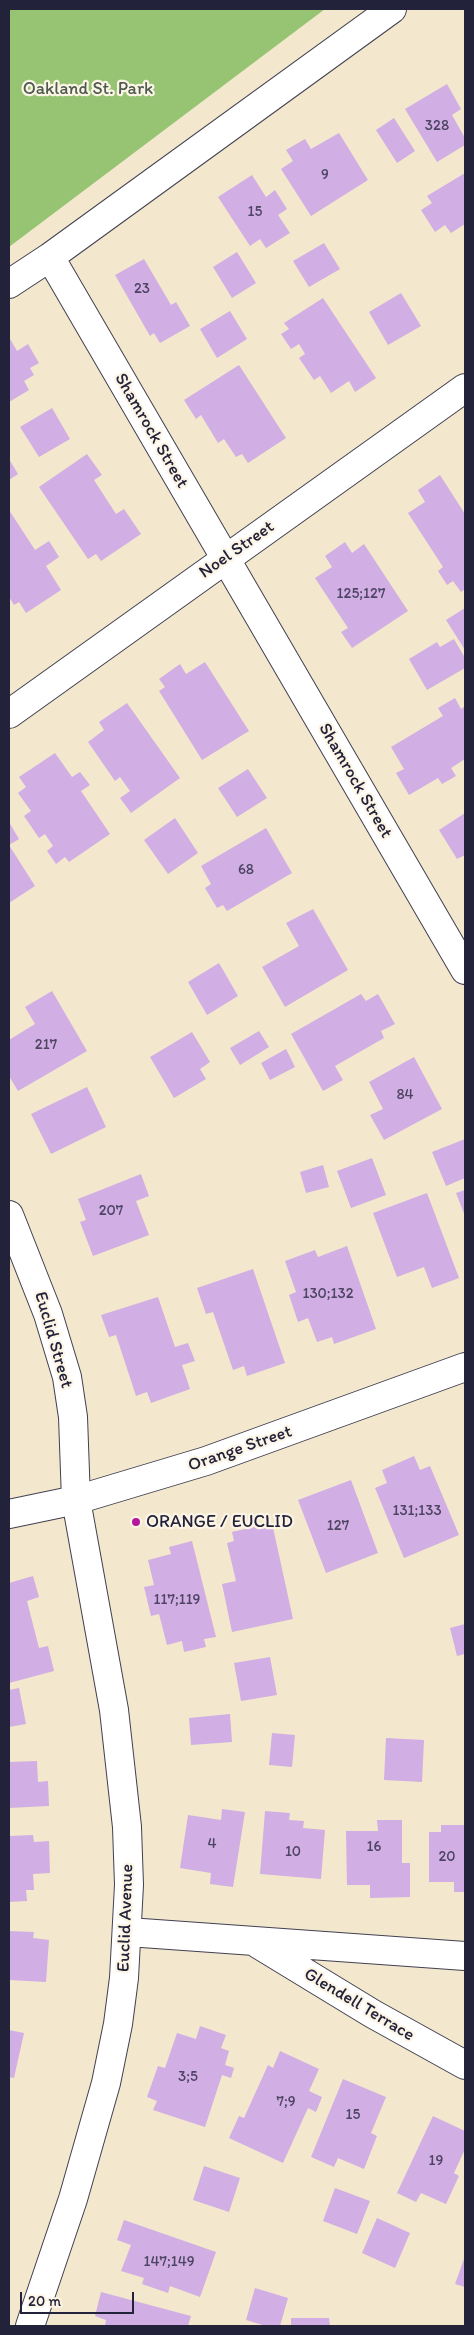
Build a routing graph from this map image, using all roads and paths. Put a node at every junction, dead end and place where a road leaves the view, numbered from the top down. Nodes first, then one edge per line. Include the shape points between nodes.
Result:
1 (392, 9) edge
2 (50, 257) junction
3 (9, 284) edge
4 (465, 388) edge
5 (224, 559) junction
6 (9, 714) edge
7 (465, 970) edge
8 (9, 1215) edge
9 (465, 1367) edge
10 (76, 1500) junction
11 (9, 1514) edge
12 (128, 1932) junction
13 (254, 1942) junction
14 (465, 1956) edge
15 (465, 2065) edge
16 (30, 2326) edge

1 - 2 street
2 - 3 street
2 - 5 street, Shamrock Street
4 - 5 street, Noel Street
5 - 6 street, Noel Street
5 - 7 street, Shamrock Street
8 - 10 street, Euclid Street via 48,1314 67,1376 73,1417
9 - 10 street, Orange Street via 280,1436
10 - 11 street, Orange Street
10 - 12 street, Euclid Avenue via 102,1639 121,1768 127,1827
12 - 13 street, Glendell Terrace
12 - 16 street, Euclid Avenue via 118,2024 106,2083 73,2199
13 - 14 street, Glendell Terrace
13 - 15 street, Glendell Terrace

